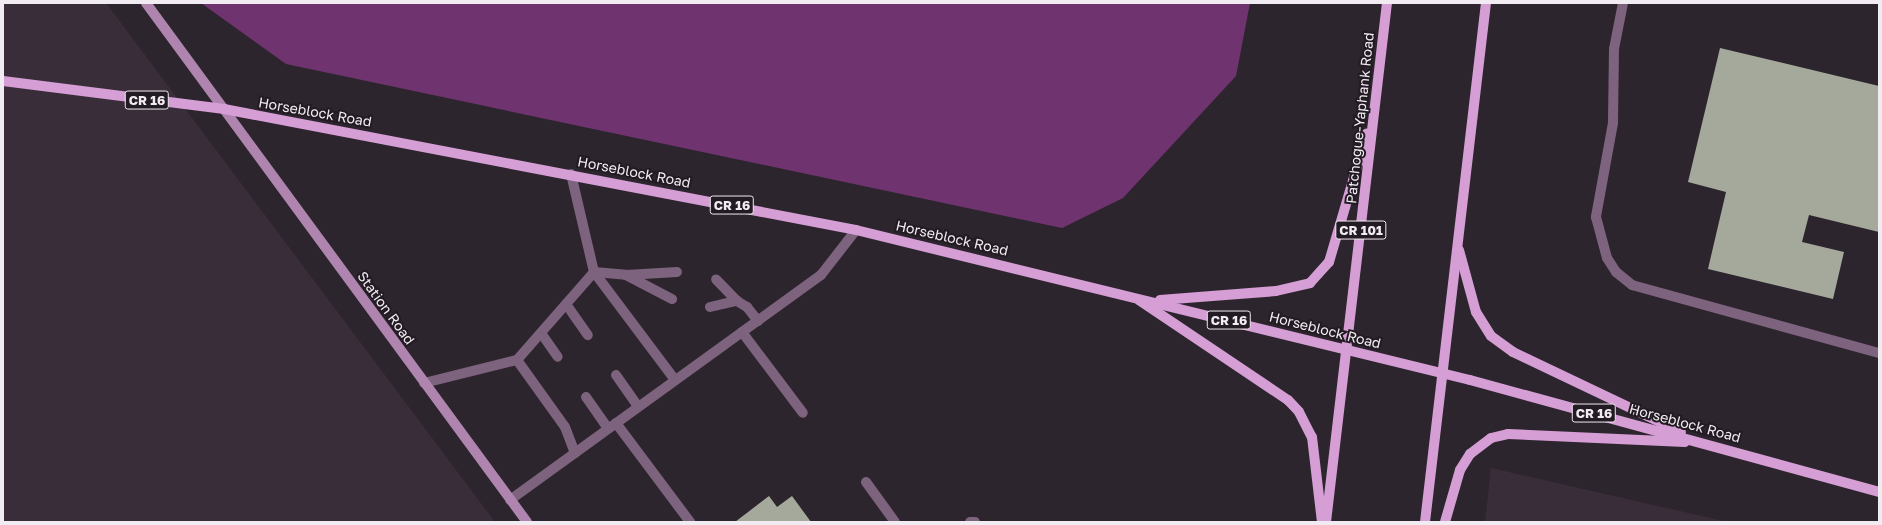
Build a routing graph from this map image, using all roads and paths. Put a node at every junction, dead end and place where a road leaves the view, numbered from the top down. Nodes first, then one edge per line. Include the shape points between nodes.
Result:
1 (146, 3) edge
2 (1387, 3) edge
3 (1486, 3) edge
4 (1623, 3) edge
5 (3, 81) edge
6 (1375, 108) junction
7 (224, 109) junction
8 (571, 174) junction
9 (856, 230) junction
10 (1458, 244) junction
11 (594, 272) junction
12 (677, 272) dead end
13 (626, 275) junction
14 (716, 280) dead end
15 (1132, 296) junction
16 (672, 299) dead end
17 (737, 301) junction
18 (1152, 301) junction
19 (566, 304) junction
20 (710, 307) dead end
21 (758, 321) junction
22 (541, 332) junction
23 (742, 332) junction
24 (588, 335) dead end
25 (1349, 351) junction
26 (1879, 353) edge
27 (558, 357) dead end
28 (517, 360) junction
29 (1443, 373) junction
30 (616, 375) dead end
31 (675, 380) junction
32 (424, 383) junction
33 (586, 397) dead end
34 (638, 406) junction
35 (803, 413) dead end
36 (612, 425) junction
37 (1704, 443) junction
38 (575, 452) junction
39 (866, 482) dead end
40 (1879, 492) edge
41 (510, 500) junction
42 (527, 522) edge
43 (690, 522) edge
44 (895, 522) edge
45 (970, 522) edge
46 (975, 522) edge
47 (1322, 522) edge
48 (1326, 522) edge
49 (1425, 522) edge
50 (1445, 522) edge

1 - 7 main road, Station Road
2 - 6 main road, Patchogue-Yaphank Road / CR 101
3 - 10 main road
4 - 26 lane via 1614,49 1613,122 1596,217 1607,258 1616,272 1632,285
5 - 7 main road, Horseblock Road / CR 16
6 - 18 main road via 1329,262 1321,274 1295,289
6 - 25 main road, Patchogue-Yaphank Road / CR 101
7 - 8 main road, Horseblock Road / CR 16
7 - 32 main road, Station Road
8 - 9 main road, Horseblock Road / CR 16
8 - 11 lane
9 - 15 main road, Horseblock Road / CR 16
9 - 21 lane via 821,275
10 - 29 main road
10 - 37 main road via 1476,312 1491,336 1513,352
11 - 13 lane
11 - 19 lane
11 - 31 lane
12 - 13 lane
13 - 16 lane
14 - 17 lane
15 - 18 main road, Horseblock Road / CR 16
15 - 47 main road via 1288,400 1299,412 1312,437
17 - 20 lane
17 - 21 lane via 747,307
18 - 25 main road, Horseblock Road / CR 16
19 - 22 lane
19 - 24 lane
21 - 23 lane
22 - 27 lane
22 - 28 lane
23 - 31 lane
23 - 35 lane
25 - 29 main road, Horseblock Road / CR 16
25 - 48 main road, Patchogue-Yaphank Road / CR 101
28 - 32 lane
28 - 38 lane via 565,427
29 - 37 main road, Horseblock Road / CR 16
29 - 49 main road
30 - 34 lane
31 - 34 lane
32 - 41 main road, Station Road
33 - 36 lane
34 - 36 lane
36 - 38 lane
36 - 43 lane
37 - 40 main road, Horseblock Road / CR 16
37 - 50 main road via 1508,434 1492,438 1470,454 1460,470
38 - 41 lane
39 - 44 lane
41 - 42 main road, Station Road
45 - 46 lane

